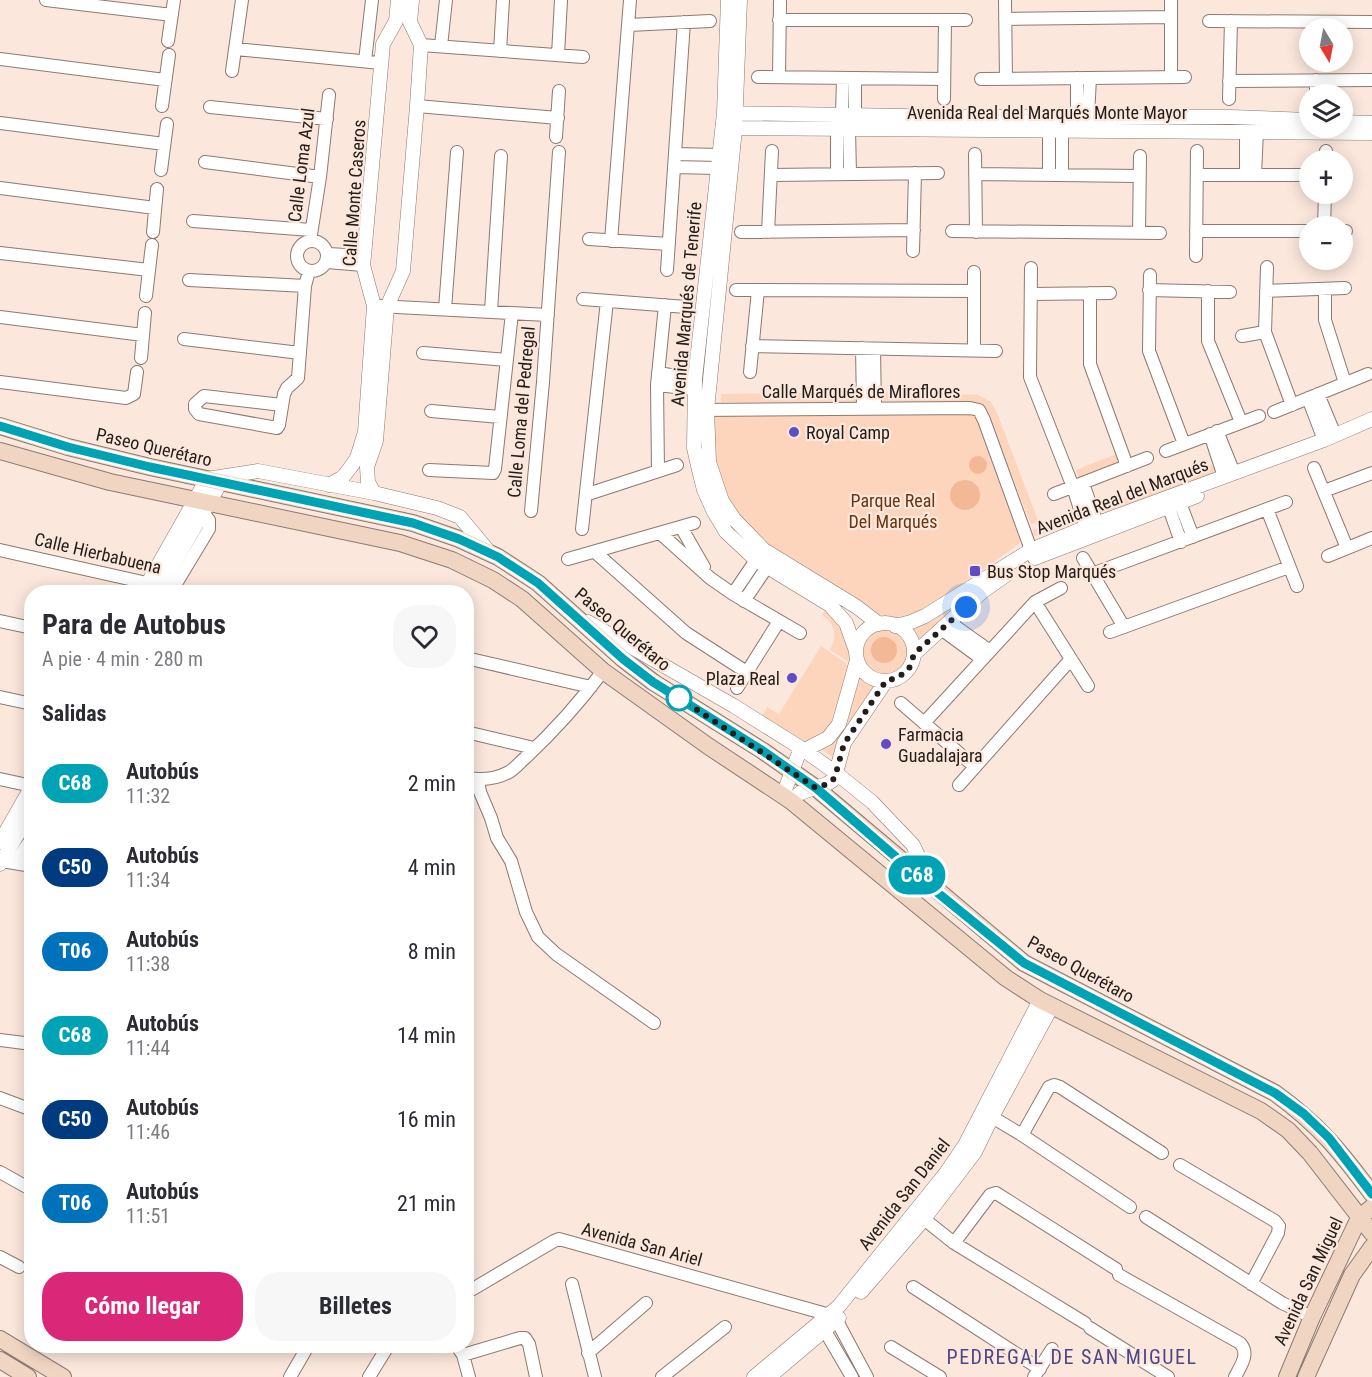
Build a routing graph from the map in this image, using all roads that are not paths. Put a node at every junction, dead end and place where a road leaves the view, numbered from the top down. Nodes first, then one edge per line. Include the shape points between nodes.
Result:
1 (46, 0) edge
2 (174, 0) edge
3 (242, 0) edge
4 (249, 0) edge
5 (372, 0) edge
6 (398, 0) edge
7 (412, 0) edge
8 (446, 0) edge
9 (503, 0) edge
10 (561, 0) edge
11 (630, 0) edge
12 (728, 0) edge
13 (740, 0) edge
14 (1005, 0) edge
15 (1171, 0) edge
16 (780, 2) dead end
17 (172, 15) junction
18 (1171, 17) junction
19 (1005, 19) junction
20 (779, 20) junction
21 (945, 20) junction
22 (966, 20) dead end
23 (403, 21) junction
24 (710, 21) dead end
25 (1209, 21) dead end
26 (1231, 21) junction
27 (1372, 21) edge
28 (684, 22) junction
29 (628, 25) junction
30 (168, 41) dead end
31 (421, 45) junction
32 (441, 46) junction
33 (236, 49) junction
34 (500, 51) junction
35 (169, 55) dead end
36 (558, 55) junction
37 (583, 57) dead end
38 (0, 59) edge
39 (365, 61) junction
40 (381, 63) junction
41 (232, 71) dead end
42 (758, 76) dead end
43 (779, 77) junction
44 (1171, 77) junction
45 (1185, 77) dead end
46 (849, 78) junction
47 (1077, 78) junction
48 (1090, 78) junction
49 (944, 79) junction
50 (981, 79) dead end
51 (1006, 79) junction
52 (165, 80) junction
53 (1320, 80) junction
54 (1372, 80) edge
55 (1229, 81) junction
56 (1319, 84) edge
57 (1321, 84) edge
58 (559, 92) dead end
59 (328, 95) dead end
60 (944, 99) dead end
61 (1229, 99) dead end
62 (162, 106) dead end
63 (417, 106) junction
64 (210, 107) dead end
65 (730, 113) junction
66 (849, 115) junction
67 (1082, 117) junction
68 (558, 118) junction
69 (327, 119) junction
70 (1299, 120) edge
71 (1353, 122) edge
72 (0, 123) edge
73 (959, 123) junction
74 (1372, 123) edge
75 (167, 124) dead end
76 (729, 128) junction
77 (843, 129) junction
78 (1056, 130) junction
79 (1251, 131) junction
80 (1372, 133) edge
81 (556, 137) dead end
82 (164, 144) junction
83 (772, 151) dead end
84 (1197, 151) dead end
85 (457, 152) dead end
86 (559, 152) dead end
87 (975, 154) dead end
88 (501, 156) dead end
89 (1140, 156) dead end
90 (675, 161) junction
91 (719, 161) junction
92 (205, 162) dead end
93 (161, 170) dead end
94 (915, 173) junction
95 (938, 173) dead end
96 (843, 174) junction
97 (975, 174) junction
98 (771, 175) junction
99 (1056, 175) junction
100 (1197, 175) junction
101 (1251, 175) junction
102 (1139, 176) junction
103 (1299, 176) edge
104 (320, 177) junction
105 (0, 188) edge
106 (157, 189) dead end
107 (155, 208) junction
108 (193, 221) dead end
109 (914, 230) junction
110 (952, 231) dead end
111 (1196, 231) junction
112 (1299, 231) edge
113 (153, 232) dead end
114 (741, 232) dead end
115 (768, 232) junction
116 (976, 232) junction
117 (1139, 233) junction
118 (1160, 233) dead end
119 (311, 236) junction
120 (589, 239) dead end
121 (611, 241) junction
122 (669, 244) junction
123 (152, 245) dead end
124 (914, 251) dead end
125 (0, 254) edge
126 (1196, 256) dead end
127 (327, 258) junction
128 (364, 260) junction
129 (1267, 267) dead end
130 (1031, 268) dead end
131 (149, 270) junction
132 (667, 270) dead end
133 (309, 272) junction
134 (974, 272) dead end
135 (1150, 275) dead end
136 (189, 280) dead end
137 (305, 286) junction
138 (1345, 288) dead end
139 (1325, 289) junction
140 (736, 290) dead end
141 (758, 290) junction
142 (1149, 290) junction
143 (974, 291) junction
144 (1208, 291) junction
145 (1266, 291) junction
146 (1110, 292) dead end
147 (1230, 292) dead end
148 (1090, 293) junction
149 (1032, 294) junction
150 (146, 296) dead end
151 (584, 299) dead end
152 (607, 301) junction
153 (665, 305) junction
154 (380, 306) junction
155 (686, 307) dead end
156 (445, 309) junction
157 (491, 311) junction
158 (145, 313) dead end
159 (512, 313) junction
160 (548, 315) junction
161 (0, 317) edge
162 (1265, 332) junction
163 (143, 334) junction
164 (1242, 336) dead end
165 (184, 339) dead end
166 (752, 346) junction
167 (868, 349) junction
168 (974, 351) junction
169 (996, 351) dead end
170 (300, 353) junction
171 (423, 353) dead end
172 (141, 358) dead end
173 (507, 360) junction
174 (137, 372) dead end
175 (750, 372) dead end
176 (1368, 374) dead end
177 (657, 379) junction
178 (0, 382) edge
179 (1345, 383) junction
180 (695, 384) junction
181 (1313, 396) junction
182 (282, 405) junction
183 (1292, 405) junction
184 (869, 409) junction
185 (700, 410) junction
186 (431, 411) dead end
187 (1274, 412) dead end
188 (1259, 416) dead end
189 (500, 417) junction
190 (1372, 419) edge
191 (1241, 422) junction
192 (0, 426) edge
193 (1372, 427) edge
194 (1214, 433) junction
195 (1330, 438) junction
196 (1184, 444) junction
197 (0, 451) edge
198 (1166, 451) dead end
199 (1147, 459) dead end
200 (677, 465) dead end
201 (1127, 466) junction
202 (1314, 468) dead end
203 (429, 470) dead end
204 (658, 471) junction
205 (1372, 473) edge
206 (1229, 475) junction
207 (214, 481) junction
208 (329, 485) junction
209 (1078, 485) junction
210 (1324, 491) junction
211 (374, 493) junction
212 (588, 494) junction
213 (1054, 494) dead end
214 (1286, 502) dead end
215 (1174, 505) junction
216 (203, 506) junction
217 (1267, 509) junction
218 (531, 512) dead end
219 (694, 523) dead end
220 (1092, 526) junction
221 (681, 527) junction
222 (582, 529) dead end
223 (660, 533) junction
224 (1372, 538) edge
225 (1187, 539) junction
226 (1347, 548) junction
227 (0, 549) edge
228 (595, 552) junction
229 (491, 554) junction
230 (1032, 554) junction
231 (1328, 556) dead end
232 (1083, 558) dead end
233 (568, 559) dead end
234 (761, 563) junction
235 (1289, 567) junction
236 (1092, 574) junction
237 (710, 578) junction
238 (143, 585) edge
239 (161, 585) edge
240 (162, 585) edge
241 (1297, 586) dead end
242 (1061, 588) dead end
243 (738, 598) junction
244 (1035, 602) junction
245 (572, 613) junction
246 (0, 621) edge
247 (779, 621) junction
248 (879, 624) junction
249 (945, 625) junction
250 (24, 626) edge
251 (895, 626) junction
252 (1124, 627) junction
253 (1110, 632) dead end
254 (800, 633) dead end
255 (914, 654) junction
256 (856, 655) junction
257 (986, 655) junction
258 (1071, 659) junction
259 (474, 660) edge
260 (603, 671) junction
261 (748, 673) junction
262 (886, 681) junction
263 (1088, 686) dead end
264 (591, 687) junction
265 (737, 688) dead end
266 (0, 697) edge
267 (24, 702) edge
268 (901, 703) dead end
269 (924, 723) junction
270 (474, 734) edge
271 (534, 748) junction
272 (804, 750) junction
273 (975, 767) junction
274 (793, 772) junction
275 (836, 773) junction
276 (0, 779) edge
277 (474, 779) edge
278 (474, 782) edge
279 (24, 784) edge
280 (959, 785) dead end
281 (816, 788) junction
282 (787, 798) junction
283 (24, 800) edge
284 (24, 826) edge
285 (0, 842) edge
286 (24, 845) edge
287 (6, 862) edge
288 (24, 865) edge
289 (933, 889) junction
290 (1046, 1003) junction
291 (654, 1023) dead end
292 (0, 1040) edge
293 (24, 1043) edge
294 (0, 1098) edge
295 (24, 1107) edge
296 (992, 1117) junction
297 (1022, 1135) junction
298 (1162, 1153) dead end
299 (1180, 1165) dead end
300 (0, 1172) edge
301 (950, 1176) junction
302 (24, 1186) edge
303 (1372, 1194) edge
304 (1130, 1206) dead end
305 (1365, 1212) edge
306 (1146, 1217) dead end
307 (924, 1219) junction
308 (1372, 1233) edge
309 (954, 1243) junction
310 (1372, 1247) edge
311 (0, 1257) edge
312 (19, 1267) dead end
313 (572, 1284) dead end
314 (1251, 1284) junction
315 (913, 1287) dead end
316 (474, 1288) edge
317 (646, 1303) dead end
318 (1312, 1317) junction
319 (827, 1320) junction
320 (725, 1327) dead end
321 (0, 1339) edge
322 (474, 1347) edge
323 (891, 1347) dead end
324 (1052, 1349) dead end
325 (304, 1353) edge
326 (384, 1353) edge
327 (461, 1353) edge
328 (588, 1353) junction
329 (0, 1360) edge
330 (1037, 1373) edge
331 (936, 1375) edge
332 (28, 1377) edge
333 (63, 1377) edge
334 (290, 1377) edge
335 (369, 1377) edge
336 (469, 1377) edge
337 (536, 1377) edge
338 (595, 1377) edge
339 (662, 1377) edge
340 (754, 1377) edge
341 (769, 1377) edge
342 (852, 1377) edge
343 (867, 1377) edge
344 (1168, 1377) edge
345 (1235, 1377) edge
346 (1287, 1377) edge
347 (1306, 1377) edge

1 - 17 street
2 - 17 street
3 - 4 street
3 - 33 street
5 - 39 street
6 - 23 street, Calle Monte Caseros
7 - 23 street, Calle Monte Caseros
8 - 32 street
9 - 34 street
10 - 36 street
11 - 29 street
12 - 65 street, Avenida Marqués de Tenerife
13 - 65 street, Avenida Marqués de Tenerife
14 - 19 street
15 - 18 street
16 - 20 street
17 - 30 street
18 - 19 street
18 - 44 street
19 - 51 street
20 - 21 street
20 - 43 street
21 - 22 street
21 - 49 street
23 - 31 street, Calle Monte Caseros
23 - 40 street, Calle Monte Caseros via 383,44
24 - 28 street
25 - 26 street
26 - 27 street
26 - 55 street
28 - 29 street
28 - 90 street
29 - 121 street
31 - 32 street
31 - 63 street, Calle Monte Caseros
32 - 34 street
33 - 39 street
33 - 41 street
34 - 36 street
35 - 52 street
36 - 37 street
38 - 52 street
39 - 40 street
40 - 128 street, Calle Monte Caseros
42 - 43 street
43 - 46 street
44 - 45 street
44 - 48 street
46 - 49 street
46 - 66 street
47 - 48 street
47 - 51 street
47 - 67 street
48 - 67 street
49 - 60 street
50 - 51 street
52 - 62 street
53 - 54 street
53 - 55 street
53 - 56 street
53 - 57 street
55 - 61 street
58 - 68 street
59 - 69 street, Calle Loma Azul
63 - 68 street
63 - 154 street, Calle Monte Caseros via 403,271
64 - 69 street
65 - 66 street, Avenida Real del Marqués Monte Mayor
65 - 76 street, Avenida Marqués de Tenerife
66 - 73 street, Avenida Real del Marqués Monte Mayor
67 - 70 street, Avenida Real del Marqués Monte Mayor
67 - 73 street, Avenida Real del Marqués Monte Mayor
68 - 81 street
69 - 104 street, Calle Loma Azul
71 - 74 street
72 - 82 street
73 - 77 street, Avenida Real del Marqués Monte Mayor
73 - 78 street, Avenida Real del Marqués Monte Mayor
75 - 82 street
76 - 77 street, Avenida Real del Marqués Monte Mayor
76 - 91 street, Avenida Marqués de Tenerife
76 - 185 street, Avenida Marqués de Tenerife
77 - 96 street
78 - 79 street, Avenida Real del Marqués Monte Mayor
78 - 99 street
79 - 80 street, Avenida Real del Marqués Monte Mayor
79 - 101 street
82 - 93 street
83 - 98 street
84 - 100 street
85 - 156 street
86 - 160 street, Calle Loma del Pedregal
87 - 97 street
88 - 157 street
89 - 102 street
90 - 91 street
90 - 122 street
91 - 180 street, Avenida Marqués de Tenerife
92 - 104 street
94 - 95 street
94 - 96 street
94 - 109 street
96 - 98 street
97 - 99 street
97 - 116 street
98 - 115 street
99 - 102 street
100 - 101 street
100 - 111 street
101 - 103 street
102 - 117 street
104 - 119 street, Calle Loma Azul
105 - 107 street
106 - 107 street
107 - 113 street
108 - 119 street
109 - 115 street
109 - 124 street
110 - 116 street
111 - 112 street
111 - 126 street
114 - 115 street
116 - 117 street
117 - 118 street
119 - 127 street via 325,247
119 - 133 street via 297,251 297,260
120 - 121 street
121 - 122 street
122 - 132 street
123 - 131 street
125 - 131 street
127 - 128 street
127 - 133 street via 322,268
128 - 154 street, Calle Monte Caseros
129 - 145 street
130 - 149 street
131 - 150 street
133 - 137 street
134 - 143 street
135 - 142 street
136 - 137 street
137 - 170 street
138 - 139 street
139 - 145 street
139 - 179 street via 1324,320
140 - 141 street
141 - 143 street
141 - 166 street
142 - 144 street
142 - 196 street via 1149,351
143 - 168 street
144 - 147 street
144 - 191 street via 1208,341
145 - 162 street
146 - 148 street
148 - 149 street
148 - 201 street via 1090,363
149 - 209 street via 1030,377
151 - 152 street
152 - 153 street
152 - 212 street
153 - 155 street
153 - 177 street
154 - 156 street
154 - 208 street, Calle Monte Caseros via 365,432 357,458 343,477
154 - 211 street, Calle Monte Caseros via 376,441 367,467
156 - 157 street
157 - 159 street
158 - 163 street
159 - 160 street
159 - 173 street
160 - 218 street, Calle Loma del Pedregal
161 - 163 street
162 - 164 street
162 - 183 street
163 - 172 street
165 - 170 street
166 - 167 street
166 - 175 street
167 - 168 street
167 - 184 street
168 - 169 street
170 - 182 street via 297,378 287,388
171 - 173 street
173 - 189 street
174 - 178 street via 134,394 126,398
176 - 179 street
177 - 180 street
177 - 204 street
179 - 181 street
180 - 185 street, Avenida Marqués de Tenerife
181 - 183 street
181 - 195 street
182 - 182 street via 277,428 199,414 195,410 195,404 204,396
183 - 187 street
184 - 185 street, Calle Marqués de Miraflores
184 - 230 street, Calle Marqués de Miraflores via 979,410
185 - 234 street, Avenida Marqués de Tenerife via 694,448 704,490 726,532
185 - 248 street, Avenida Marqués de Tenerife via 709,462 722,501 734,519 764,550
186 - 189 street
188 - 191 street
189 - 203 street via 493,473
190 - 195 street, Avenida Real del Marqués
191 - 194 street
192 - 207 main road, Paseo Querétaro via 68,447
193 - 215 street, Avenida Real del Marqués
194 - 196 street
194 - 206 street
195 - 206 street, Avenida Real del Marqués
196 - 198 street
197 - 216 main road
199 - 201 street
200 - 204 street
201 - 209 street
202 - 210 street
204 - 212 street
205 - 210 street
206 - 220 street, Avenida Real del Marqués
207 - 208 street via 258,471
207 - 216 street
207 - 229 main road, Paseo Querétaro via 413,523
208 - 211 street
209 - 213 street
209 - 220 street
210 - 226 street
211 - 229 street via 460,517
212 - 222 street
214 - 217 street
215 - 225 street
215 - 230 street, Avenida Real del Marqués
216 - 239 street
216 - 240 street via 209,529
216 - 260 main road via 400,543 452,560 522,599
217 - 225 street
217 - 235 street
219 - 221 street
220 - 230 street, Avenida Real del Marqués
221 - 223 street
221 - 237 street
223 - 228 street
223 - 237 street
224 - 226 street
225 - 236 street
226 - 231 street
227 - 238 street, Calle Hierbabuena
228 - 233 street
228 - 261 street via 686,633
229 - 245 main road, Paseo Querétaro via 538,583
230 - 249 street, Avenida Real del Marqués
230 - 251 street, Avenida Real del Marqués via 925,616
232 - 236 street
234 - 243 street
234 - 256 street, Avenida Marqués de Tenerife via 830,605 846,623
235 - 241 street
235 - 252 street
236 - 252 street
237 - 243 street
242 - 244 street
243 - 247 street
244 - 257 street
244 - 258 street
245 - 272 street
245 - 274 main road, Paseo Querétaro via 653,682
246 - 250 street
247 - 254 street
247 - 261 street
248 - 251 street
248 - 256 street via 867,629 859,639
249 - 255 street, Avenida Real del Marqués
249 - 257 street
251 - 255 street via 910,638
252 - 253 street
255 - 262 street via 910,667 899,677
256 - 262 street via 868,676
256 - 272 street via 839,724 828,738
257 - 269 street
258 - 263 street
258 - 273 street
259 - 264 street
260 - 264 street
260 - 282 main road
261 - 265 street
262 - 275 street via 844,744
264 - 271 street
266 - 267 street
268 - 269 street
269 - 273 street
270 - 271 street
271 - 277 street via 508,773 493,779
272 - 274 street via 796,758
272 - 275 street
273 - 280 street
274 - 281 main road, Paseo Querétaro
274 - 282 street
275 - 281 street via 827,784
275 - 289 street via 872,802 913,845
276 - 279 street
278 - 291 street via 511,861 537,937
281 - 282 street
281 - 289 main road, Paseo Querétaro
282 - 290 main road via 1006,978
283 - 285 street
284 - 287 street
286 - 287 street
287 - 288 street
289 - 303 main road, Paseo Querétaro via 1024,963 1275,1093 1329,1138
290 - 296 street, Avenida San Daniel
290 - 301 street, Avenida San Daniel
290 - 305 main road via 1261,1112 1288,1130
292 - 293 street
294 - 295 street
296 - 297 street
296 - 301 street, Avenida San Daniel via 975,1152
297 - 298 street via 1054,1085
297 - 304 street
299 - 314 street via 1279,1226
300 - 302 street
301 - 307 street, Avenida San Daniel
301 - 319 street, Avenida San Daniel
305 - 308 main road
305 - 318 main road, Avenida San Miguel
306 - 314 street
307 - 309 street
307 - 319 street, Avenida San Daniel
309 - 344 street
309 - 345 street via 990,1195 996,1193 1118,1272 1240,1343 1245,1356
310 - 347 main road, Avenida San Miguel via 1352,1275
311 - 312 street
313 - 328 street
314 - 318 street
315 - 330 street
316 - 319 street, Avenida San Ariel via 559,1239
317 - 328 street
318 - 346 main road, Avenida San Miguel
319 - 340 street, Avenida San Daniel
319 - 341 street, Avenida San Daniel
319 - 342 street
319 - 343 street
320 - 339 street
321 - 333 main road
322 - 337 street via 525,1338
323 - 331 street
324 - 330 street
325 - 334 street
326 - 335 street
327 - 336 street
328 - 338 street
329 - 332 main road

